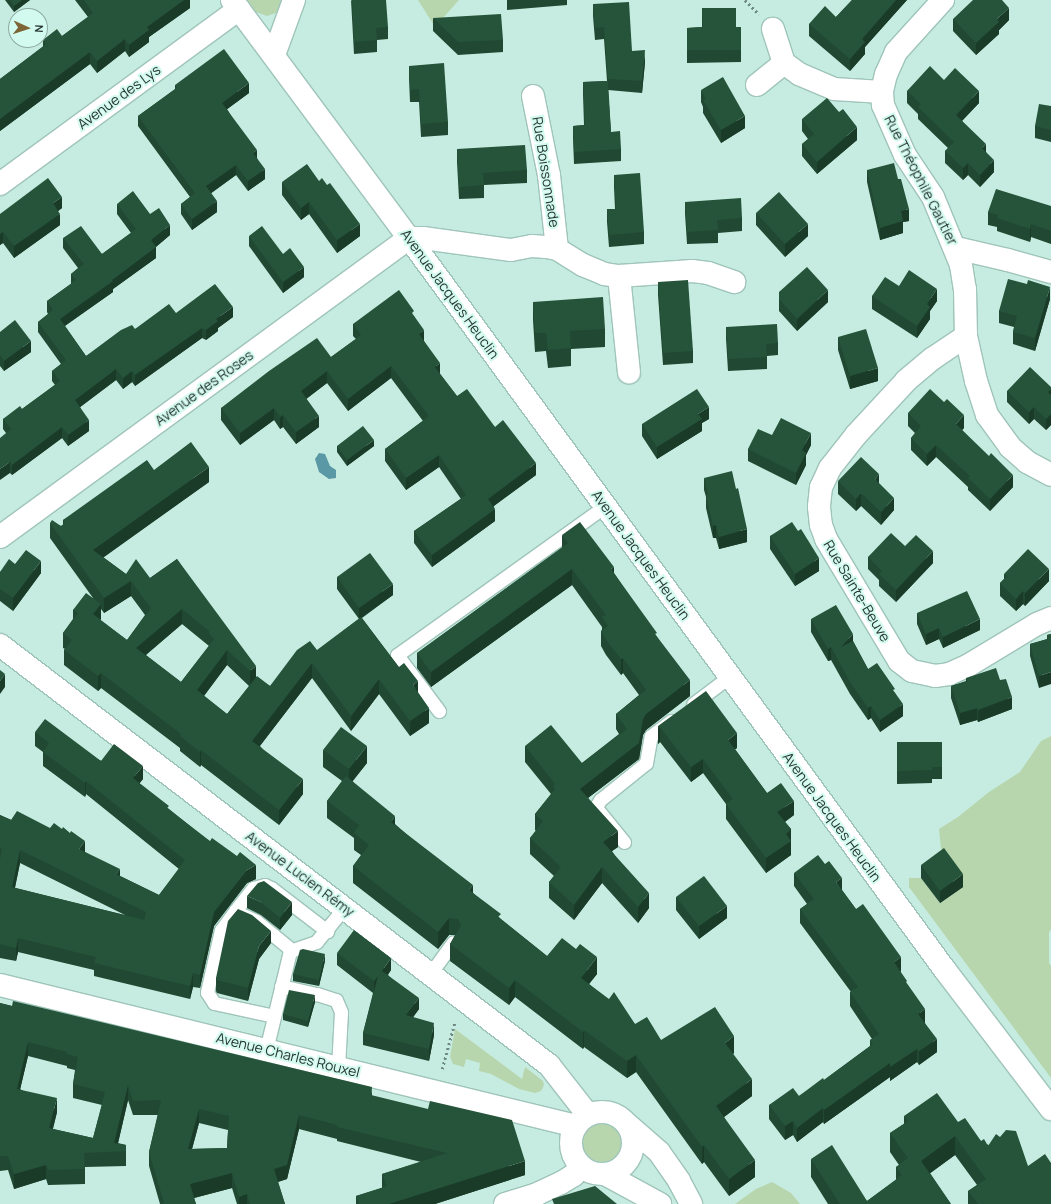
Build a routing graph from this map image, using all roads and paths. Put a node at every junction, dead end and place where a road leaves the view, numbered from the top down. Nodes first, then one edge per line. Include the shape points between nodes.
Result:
1 (294, 0) edge
2 (943, 0) edge
3 (235, 4) edge
4 (773, 29) dead end
5 (274, 55) junction
6 (784, 63) junction
7 (757, 85) dead end
8 (882, 92) junction
9 (533, 96) dead end
10 (0, 184) edge
11 (409, 238) junction
12 (956, 248) junction
13 (557, 249) junction
14 (1051, 272) edge
15 (619, 276) junction
16 (734, 282) dead end
17 (966, 336) junction
18 (629, 372) dead end
19 (1051, 475) edge
20 (605, 506) junction
21 (0, 538) edge
22 (1051, 618) edge
23 (0, 646) edge
24 (730, 676) junction
25 (439, 711) dead end
26 (624, 842) dead end
27 (344, 908) junction
28 (235, 911) junction
29 (327, 931) junction
30 (453, 942) edge
31 (290, 951) junction
32 (430, 974) junction
33 (0, 985) edge
34 (281, 986) junction
35 (462, 998) junction
36 (274, 1016) junction
37 (266, 1050) junction
38 (338, 1068) junction
39 (442, 1069) dead end
40 (1051, 1109) edge
41 (582, 1120) junction
42 (627, 1124) junction
43 (581, 1166) junction
44 (605, 1174) junction
45 (505, 1204) edge
46 (660, 1204) edge
47 (691, 1204) edge

1 - 5 street
2 - 8 street, Rue Théophile Gautier via 896,52 886,74
3 - 5 street, Avenue Jacques Heuclin
3 - 10 street, Avenue des Lys
4 - 6 street
5 - 11 street, Avenue Jacques Heuclin
6 - 7 street
6 - 8 street via 799,74 834,89
8 - 12 street, Rue Théophile Gautier via 883,105 906,155 932,197
9 - 13 street, Rue Boissonnade via 549,175
11 - 13 street via 511,250 532,246
11 - 20 street, Avenue Jacques Heuclin
11 - 21 street, Avenue des Roses
12 - 14 street
12 - 17 street, Rue Théophile Gautier via 965,289
13 - 15 street via 583,265 604,274
15 - 16 street via 692,271
15 - 18 street
17 - 19 street, Rue Théophile Gautier via 987,415 1010,447 1027,462
17 - 22 street, Rue Sainte-Beuve via 933,358 906,381 856,434 830,468 822,487 818,507 821,525 826,539 899,661 912,672 935,676 949,674
20 - 24 street, Avenue Jacques Heuclin
20 - 25 lane via 397,655
23 - 27 street, Avenue Lucien Rémy
24 - 26 lane via 651,736 646,763 600,800 597,809
24 - 40 street, Avenue Jacques Heuclin via 944,970
27 - 29 lane
27 - 32 street, Avenue Lucien Rémy
28 - 29 lane via 253,888 265,885
28 - 31 lane via 256,921
28 - 36 lane via 221,930 206,992 214,1003
29 - 31 lane via 316,942
30 - 32 lane
31 - 34 lane
32 - 35 street, Avenue Lucien Rémy
33 - 37 street, Avenue Charles Rouxel
34 - 36 lane
34 - 38 lane via 336,1000 341,1012
35 - 39 path
35 - 41 street, Avenue Lucien Rémy via 549,1065
36 - 37 lane
37 - 38 street, Avenue Charles Rouxel
38 - 41 street, Avenue Charles Rouxel
41 - 42 street via 599,1112 610,1112
41 - 43 street via 571,1143 576,1160
42 - 44 street via 633,1137 632,1151 622,1167
42 - 47 street via 659,1152
43 - 44 street via 592,1172
43 - 45 street via 574,1175 561,1183
44 - 46 street

